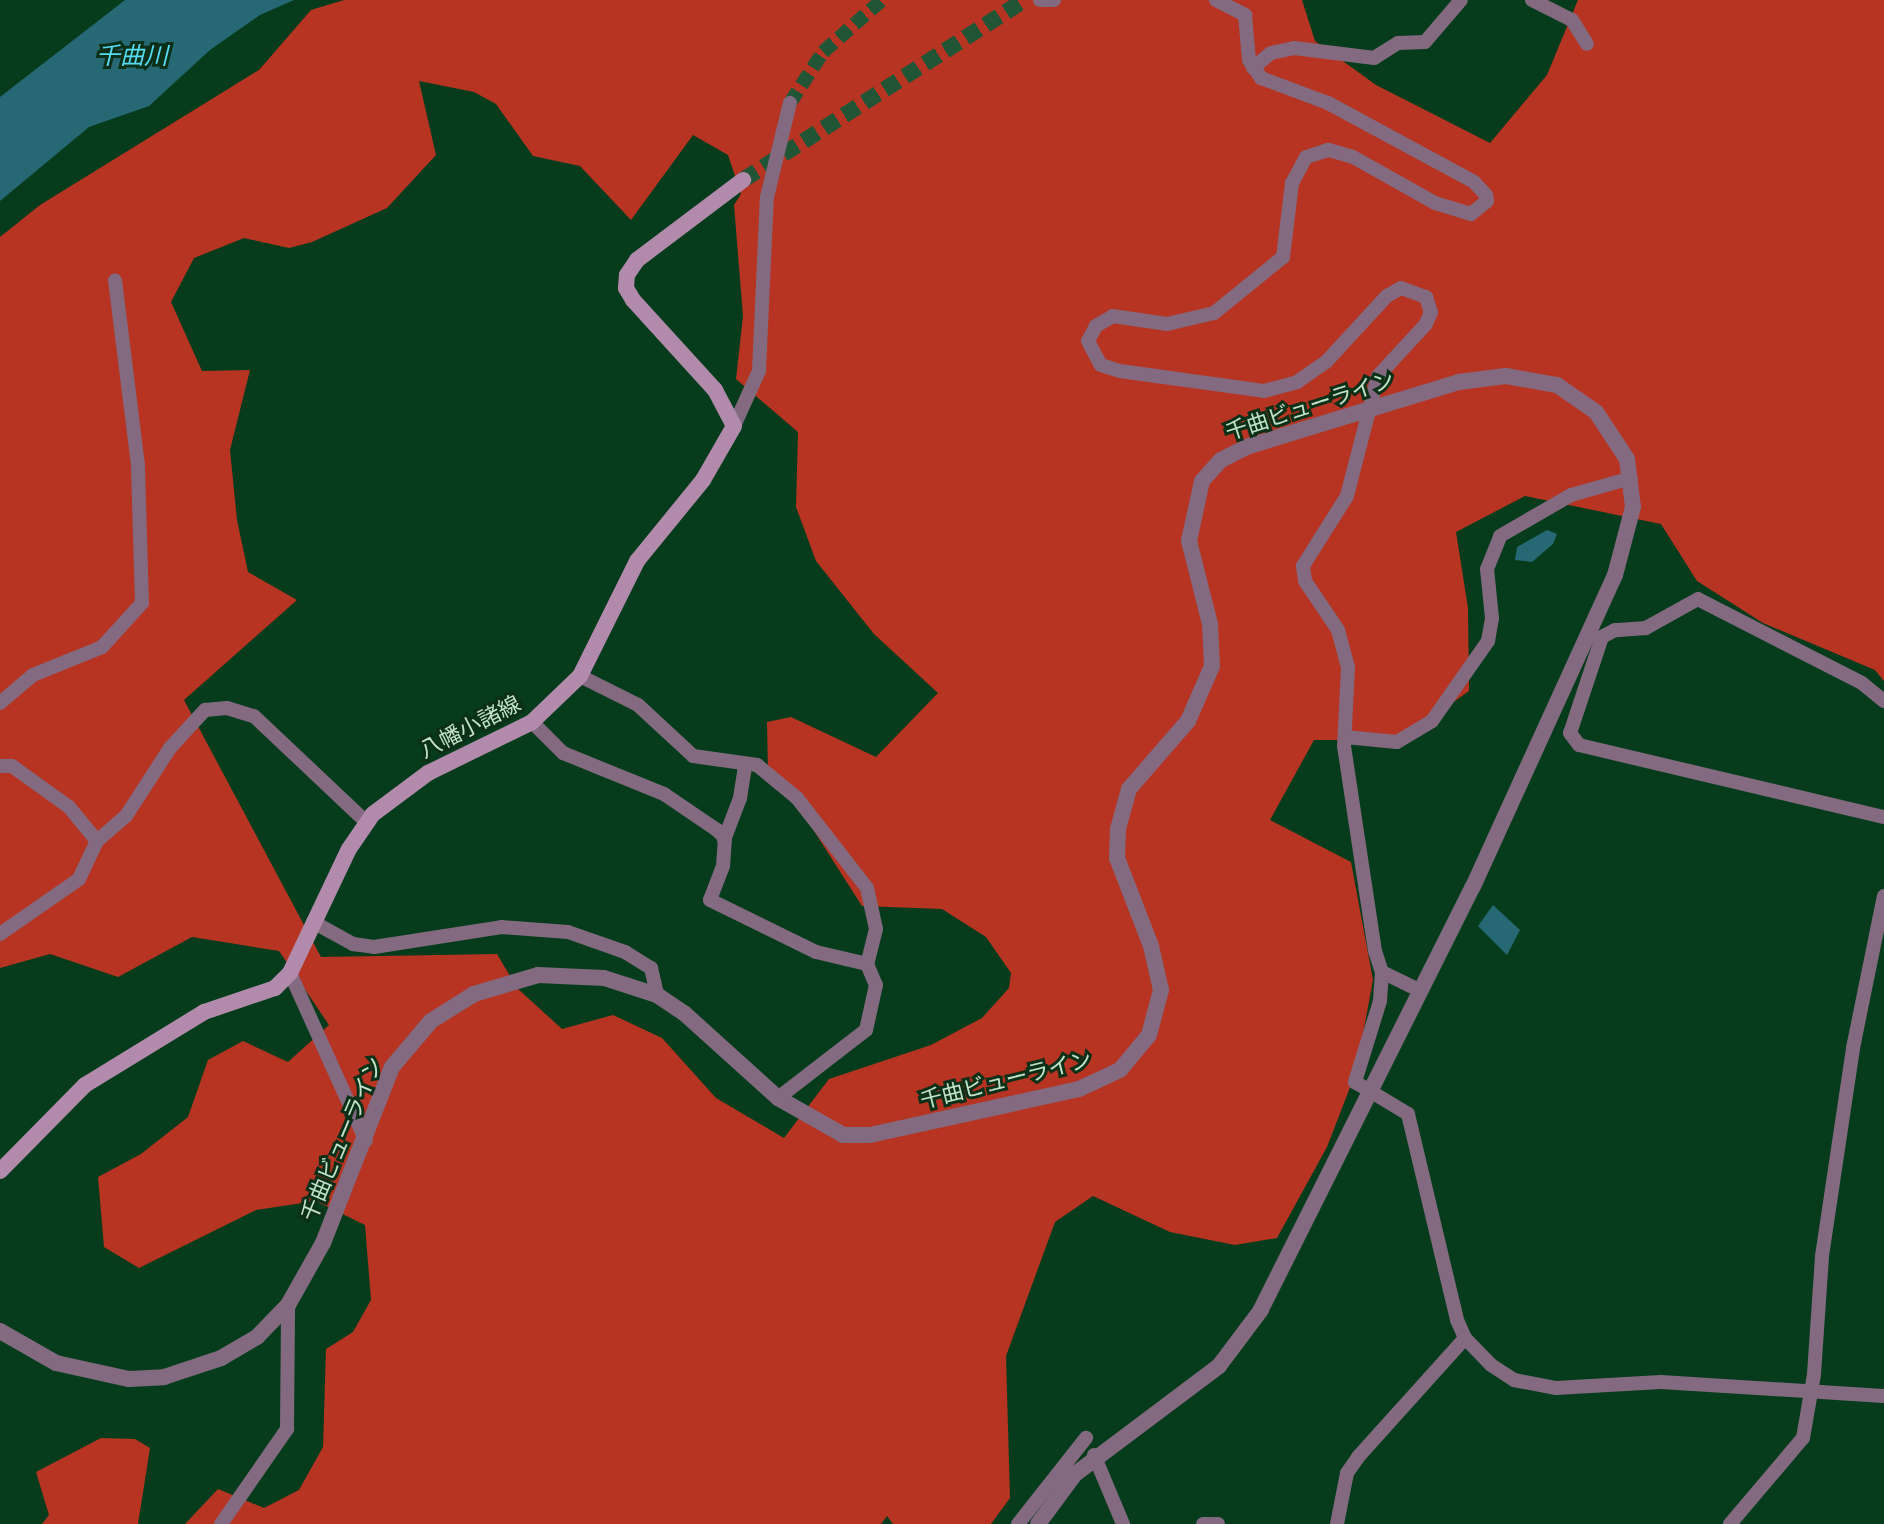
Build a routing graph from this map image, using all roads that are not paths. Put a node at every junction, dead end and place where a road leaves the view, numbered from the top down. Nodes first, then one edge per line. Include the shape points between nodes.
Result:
1 (1040, 0) edge
2 (1054, 0) edge
3 (1216, 0) edge
4 (1461, 0) edge
5 (1532, 0) edge
6 (1587, 44) dead end
7 (1253, 68) junction
8 (790, 103) tunnel mouth
9 (743, 180) tunnel mouth
10 (115, 280) dead end
11 (1368, 408) junction
12 (734, 426) junction
13 (1631, 478) junction
14 (580, 676) junction
15 (1884, 701) edge
16 (0, 703) edge
17 (532, 722) junction
18 (1345, 737) junction
19 (745, 765) junction
20 (0, 766) edge
21 (1884, 817) edge
22 (367, 823) junction
23 (724, 840) junction
24 (97, 841) junction
25 (1884, 896) edge
26 (313, 922) junction
27 (0, 934) edge
28 (867, 964) junction
29 (1382, 972) junction
30 (290, 973) junction
31 (1421, 991) junction
32 (657, 995) junction
33 (1372, 1092) junction
34 (778, 1098) junction
35 (366, 1141) junction
36 (0, 1171) edge
37 (288, 1305) junction
38 (0, 1331) edge
39 (1465, 1338) junction
40 (1811, 1389) junction
41 (1884, 1396) edge
42 (1086, 1438) dead end
43 (1094, 1455) junction
44 (221, 1524) edge
45 (1018, 1524) edge
46 (1038, 1524) edge
47 (1123, 1524) edge
48 (1203, 1524) edge
49 (1218, 1524) edge
50 (1337, 1524) edge
51 (1730, 1524) edge

1 - 2 street
3 - 7 street via 1245,15
4 - 7 street via 1425,42 1398,43 1374,58 1294,48 1271,53
5 - 6 street via 1572,20
7 - 11 street via 1277,87 1328,103 1474,182 1487,201 1471,214 1435,203 1353,157 1328,150 1306,157 1292,183 1283,257 1214,313 1167,324 1113,316 1096,326 1090,347 1101,365 1120,371 1264,391 1297,382 1326,362 1387,296 1401,288 1413,291 1426,297 1431,312 1378,376
8 - 12 street via 767,197 759,371
9 - 12 main road via 637,260 626,288 715,390
10 - 16 street via 138,465 142,603 102,647 33,675
11 - 13 street, 千曲ビューライン via 1489,376 1542,381 1571,393 1596,412 1619,441
11 - 18 street via 1347,496 1303,566 1305,581 1343,645 1348,668
11 - 34 street, 千曲ビューライン via 1221,460 1202,481 1194,501 1189,541 1210,624 1212,666 1188,721 1129,789 1118,829 1117,858 1151,946 1161,990 1158,1015 1135,1054 1120,1070 1079,1089 870,1135 825,1129
12 - 14 main road, 八幡小諸線 via 703,480 637,561
13 - 18 street via 1571,495 1500,536 1487,569 1492,618 1488,641 1432,721 1397,742
13 - 31 street, 千曲ビューライン via 1631,522 1615,575
14 - 17 main road, 八幡小諸線
14 - 19 street via 638,705 693,756
15 - 21 street via 1862,683 1698,599 1646,628 1615,630 1602,637 1570,733 1579,745
17 - 22 main road, 八幡小諸線 via 428,773
17 - 23 street via 563,753 664,794
18 - 29 street via 1351,809
19 - 23 street via 740,798
19 - 28 street via 757,765 797,798 867,888 876,929
20 - 24 street via 12,766 69,807
22 - 24 street via 254,716 227,708 205,710 187,727 126,816
22 - 26 main road, 八幡小諸線
23 - 28 street via 723,866 710,900 816,952
24 - 27 street via 79,879
25 - 40 street via 1866,969 1822,1256
26 - 30 main road, 八幡小諸線
26 - 32 street via 353,944 374,947 501,927 568,932 625,952 651,968
28 - 34 street via 876,985 866,1030
29 - 31 street
29 - 33 street via 1380,1001 1355,1082
30 - 35 street
30 - 36 main road, 八幡小諸線 via 254,999 204,1012 85,1085
31 - 33 street, 千曲ビューライン
32 - 34 street, 千曲ビューライン
32 - 35 street, 千曲ビューライン via 604,978 538,975 474,994 431,1021 392,1067
33 - 39 street via 1408,1114
33 - 43 street, 千曲ビューライン via 1241,1340 1201,1380
35 - 37 street, 千曲ビューライン via 323,1243
37 - 38 street, 千曲ビューライン via 245,1344 164,1377 129,1379 56,1363
37 - 44 street via 287,1429
39 - 40 street via 1491,1365 1532,1384 1605,1387 1661,1382
39 - 50 street via 1358,1457 1347,1473
40 - 41 street
40 - 51 street via 1798,1447
42 - 45 street
43 - 46 street, 千曲ビューライン
43 - 47 street
48 - 49 street

